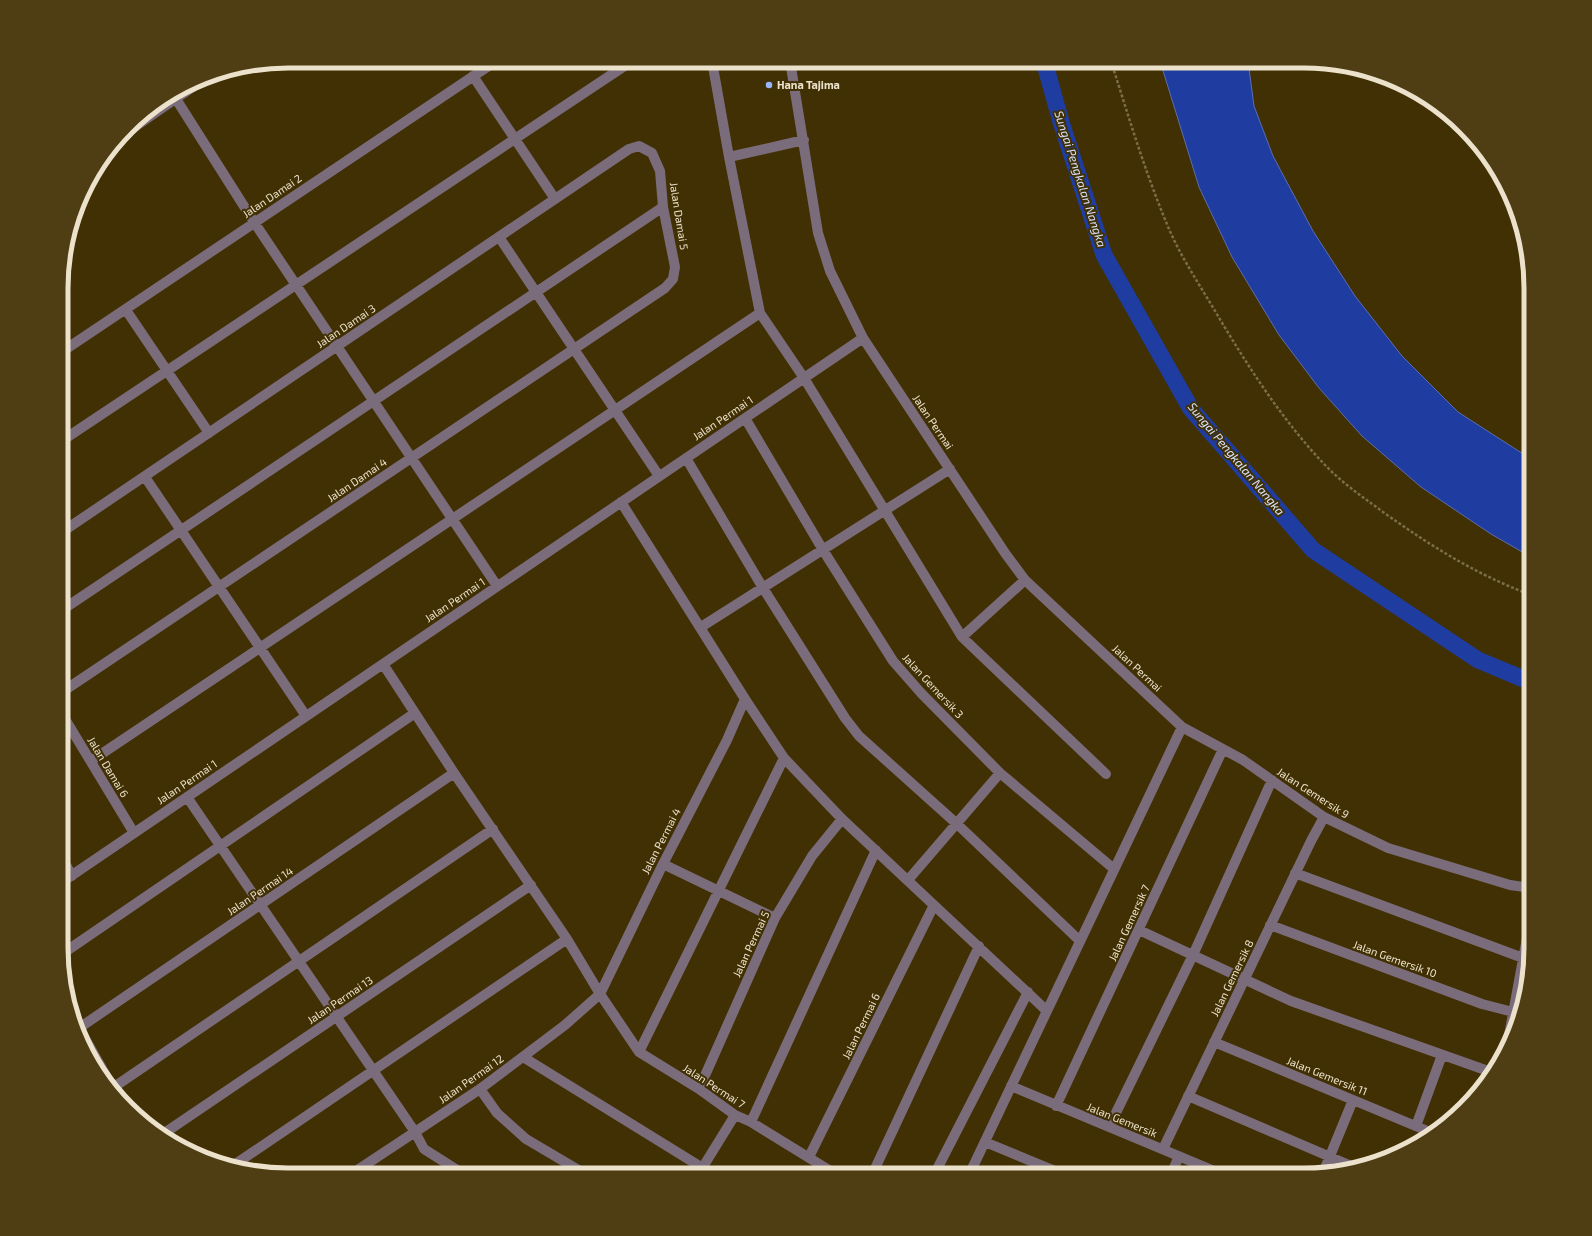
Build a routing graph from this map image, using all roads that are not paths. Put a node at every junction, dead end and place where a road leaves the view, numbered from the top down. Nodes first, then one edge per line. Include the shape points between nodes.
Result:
1 (485, 68) edge
2 (622, 68) edge
3 (713, 68) edge
4 (791, 68) edge
5 (473, 76) junction
6 (180, 96) edge
7 (176, 99) junction
8 (150, 117) edge
9 (515, 139) junction
10 (804, 140) junction
11 (646, 149) joint
12 (729, 157) junction
13 (555, 199) junction
14 (663, 207) junction
15 (254, 222) junction
16 (499, 237) junction
17 (296, 285) junction
18 (665, 288) joint
19 (536, 293) junction
20 (126, 310) junction
21 (760, 313) junction
22 (862, 338) junction
23 (337, 346) junction
24 (68, 348) edge
25 (574, 349) junction
26 (167, 371) junction
27 (804, 378) junction
28 (374, 401) junction
29 (615, 410) junction
30 (745, 418) junction
31 (209, 433) junction
32 (68, 437) edge
33 (412, 458) junction
34 (686, 458) junction
35 (950, 469) junction
36 (660, 476) junction
37 (145, 477) junction
38 (621, 502) junction
39 (885, 510) junction
40 (452, 519) junction
41 (68, 525) edge
42 (181, 531) junction
43 (823, 550) junction
44 (1025, 580) junction
45 (498, 586) junction
46 (219, 587) junction
47 (763, 588) junction
48 (68, 606) edge
49 (701, 627) junction
50 (962, 637) junction
51 (260, 648) junction
52 (383, 664) junction
53 (68, 688) edge
54 (745, 699) junction
55 (415, 713) junction
56 (306, 716) junction
57 (68, 724) edge
58 (1182, 726) junction
59 (1223, 749) junction
60 (784, 758) junction
61 (91, 761) junction
62 (1000, 773) junction
63 (454, 774) junction
64 (1106, 774) dead end
65 (1272, 780) junction
66 (187, 797) junction
67 (1324, 817) junction
68 (842, 819) junction
69 (957, 824) junction
70 (493, 829) junction
71 (134, 833) junction
72 (220, 846) junction
73 (876, 850) junction
74 (663, 864) junction
75 (68, 869) edge
76 (1114, 869) junction
77 (1295, 873) junction
78 (72, 876) junction
79 (68, 878) edge
80 (908, 880) junction
81 (531, 885) junction
82 (1524, 887) edge
83 (719, 891) junction
84 (260, 905) junction
85 (934, 905) junction
86 (775, 918) junction
87 (1270, 926) junction
88 (1139, 930) junction
89 (567, 939) junction
90 (1080, 941) junction
91 (979, 946) junction
92 (68, 950) edge
93 (1524, 952) edge
94 (1193, 955) junction
95 (1523, 958) junction
96 (299, 961) junction
97 (1244, 980) junction
98 (1028, 992) junction
99 (600, 994) junction
100 (1047, 1011) junction
101 (1513, 1012) junction
102 (336, 1017) junction
103 (1512, 1020) edge
104 (83, 1026) edge
105 (1214, 1042) junction
106 (639, 1052) junction
107 (1442, 1055) junction
108 (523, 1058) junction
109 (1487, 1070) edge
110 (373, 1071) junction
111 (116, 1086) edge
112 (1011, 1086) junction
113 (480, 1089) junction
114 (699, 1089) junction
115 (1188, 1096) junction
116 (1353, 1100) junction
117 (1056, 1106) junction
118 (735, 1115) junction
119 (751, 1122) junction
120 (1416, 1126) junction
121 (1109, 1127) junction
122 (167, 1131) edge
123 (1427, 1131) edge
124 (415, 1132) junction
125 (985, 1142) junction
126 (1163, 1149) junction
127 (1178, 1156) junction
128 (809, 1157) junction
129 (1330, 1157) junction
130 (239, 1163) edge
131 (1347, 1164) edge
132 (364, 1166) joint
133 (1326, 1167) edge
134 (361, 1168) edge
135 (454, 1168) edge
136 (575, 1168) edge
137 (696, 1168) edge
138 (703, 1168) edge
139 (826, 1168) edge
140 (875, 1168) edge
141 (938, 1168) edge
142 (972, 1168) edge
143 (1048, 1168) edge
144 (1174, 1168) edge
145 (1207, 1168) edge

1 - 5 street, Jalan Damai 2
2 - 9 street
3 - 12 street
4 - 10 street, Jalan Permai
5 - 9 street
5 - 15 street, Jalan Damai 2
6 - 7 street
7 - 8 street
7 - 15 street
9 - 13 street
9 - 17 street
10 - 12 street
10 - 22 street, Jalan Permai via 818,233 830,272
11 - 13 street, Jalan Damai 3 via 638,146 629,149
11 - 14 street, Jalan Damai 5 via 652,153 660,171
12 - 21 street
13 - 16 street, Jalan Damai 3
14 - 18 street, Jalan Damai 5 via 675,266 673,279
14 - 19 street
15 - 17 street
15 - 20 street, Jalan Damai 2
16 - 19 street
16 - 23 street, Jalan Damai 3
17 - 23 street
17 - 26 street
18 - 25 street, Jalan Damai 4
19 - 25 street
19 - 28 street
20 - 24 street, Jalan Damai 2
20 - 26 street
21 - 27 street
21 - 29 street
22 - 27 street, Jalan Permai 1
22 - 35 street, Jalan Permai
23 - 28 street
23 - 31 street, Jalan Damai 3
25 - 29 street
25 - 33 street, Jalan Damai 4
26 - 31 street
26 - 32 street
27 - 30 street, Jalan Permai 1
27 - 39 street
28 - 33 street
28 - 42 street
29 - 36 street
29 - 40 street
30 - 34 street, Jalan Permai 1
30 - 43 street, Jalan Gemersik 3
31 - 37 street, Jalan Damai 3
33 - 40 street
33 - 46 street, Jalan Damai 4
34 - 36 street, Jalan Permai 1
34 - 47 street
35 - 39 street
35 - 44 street, Jalan Permai
36 - 38 street, Jalan Permai 1
37 - 41 street, Jalan Damai 3
37 - 42 street
38 - 45 street, Jalan Permai 1
38 - 49 street
39 - 43 street
39 - 50 street
40 - 45 street
40 - 51 street
42 - 46 street
42 - 48 street
43 - 47 street
43 - 62 street, Jalan Gemersik 3 via 893,661 921,694
44 - 50 street
44 - 58 street, Jalan Permai
45 - 52 street, Jalan Permai 1
46 - 51 street
46 - 53 street, Jalan Damai 4
47 - 49 street
47 - 69 street via 844,718 859,736
49 - 54 street
50 - 64 street
51 - 56 street
51 - 61 street
52 - 55 street, Jalan Permai 7
52 - 56 street, Jalan Permai 1
54 - 60 street
54 - 74 street, Jalan Permai 4
55 - 63 street, Jalan Permai 7
55 - 72 street
56 - 66 street, Jalan Permai 1
57 - 61 street, Jalan Damai 6
58 - 59 street, Jalan Gemersik 9
58 - 76 street
59 - 65 street, Jalan Gemersik 9
59 - 88 street, Jalan Gemersik 7
60 - 68 street
60 - 83 street
61 - 71 street, Jalan Damai 6
62 - 69 street
62 - 76 street, Jalan Gemersik 3
63 - 70 street, Jalan Permai 7
63 - 84 street, Jalan Permai 14
65 - 67 street, Jalan Gemersik 9
65 - 94 street
66 - 71 street, Jalan Permai 1
66 - 72 street
67 - 77 street, Jalan Gemersik 8
67 - 82 street, Jalan Gemersik 9 via 1388,848
68 - 73 street
68 - 86 street, Jalan Permai 5 via 812,856
69 - 80 street
69 - 90 street
70 - 81 street, Jalan Permai 7
70 - 96 street
71 - 78 street, Jalan Permai 1
72 - 84 street
72 - 92 street
73 - 80 street
73 - 119 street
74 - 83 street
74 - 99 street, Jalan Permai 4
75 - 78 street
76 - 90 street
77 - 87 street, Jalan Gemersik 8
77 - 95 street
78 - 79 street, Jalan Permai 1
80 - 85 street
81 - 89 street, Jalan Permai 7
81 - 102 street, Jalan Permai 13
83 - 86 street
83 - 106 street
84 - 96 street
84 - 104 street, Jalan Permai 14
85 - 91 street
85 - 128 street, Jalan Permai 6
86 - 114 street, Jalan Permai 5
87 - 97 street, Jalan Gemersik 8
87 - 101 street, Jalan Gemersik 10 via 1482,1004
88 - 94 street
88 - 117 street, Jalan Gemersik 7
89 - 99 street, Jalan Permai 7
89 - 110 street
90 - 100 street
91 - 98 street
91 - 140 street
93 - 95 street
94 - 97 street
94 - 121 street
95 - 101 street
96 - 102 street
96 - 111 street
97 - 105 street, Jalan Gemersik 8
97 - 107 street via 1290,1001
98 - 100 street
98 - 141 street
99 - 106 street, Jalan Permai 7
99 - 108 street, Jalan Permai 12
100 - 112 street
101 - 103 street
102 - 110 street
102 - 122 street, Jalan Permai 13
105 - 115 street, Jalan Gemersik 8
105 - 116 street, Jalan Gemersik 11
106 - 114 street, Jalan Permai 7
107 - 109 street
107 - 120 street
108 - 113 street, Jalan Permai 12
108 - 137 street
110 - 124 street
110 - 130 street
112 - 117 street, Jalan Gemersik
112 - 125 street
113 - 124 street, Jalan Permai 12
113 - 136 street via 497,1114 526,1139
114 - 118 street, Jalan Permai 7
115 - 126 street, Jalan Gemersik 8
115 - 129 street
116 - 120 street, Jalan Gemersik 11
116 - 129 street
117 - 121 street, Jalan Gemersik
118 - 119 street, Jalan Permai 7
118 - 138 street
119 - 128 street, Jalan Permai 7
120 - 123 street, Jalan Gemersik 11
121 - 126 street, Jalan Gemersik
124 - 132 street, Jalan Permai 12
124 - 135 street via 424,1149
125 - 142 street
125 - 143 street
126 - 127 street, Jalan Gemersik
127 - 144 street
127 - 145 street, Jalan Gemersik
128 - 139 street, Jalan Permai 7
129 - 131 street
129 - 133 street
132 - 134 street, Jalan Permai 12

